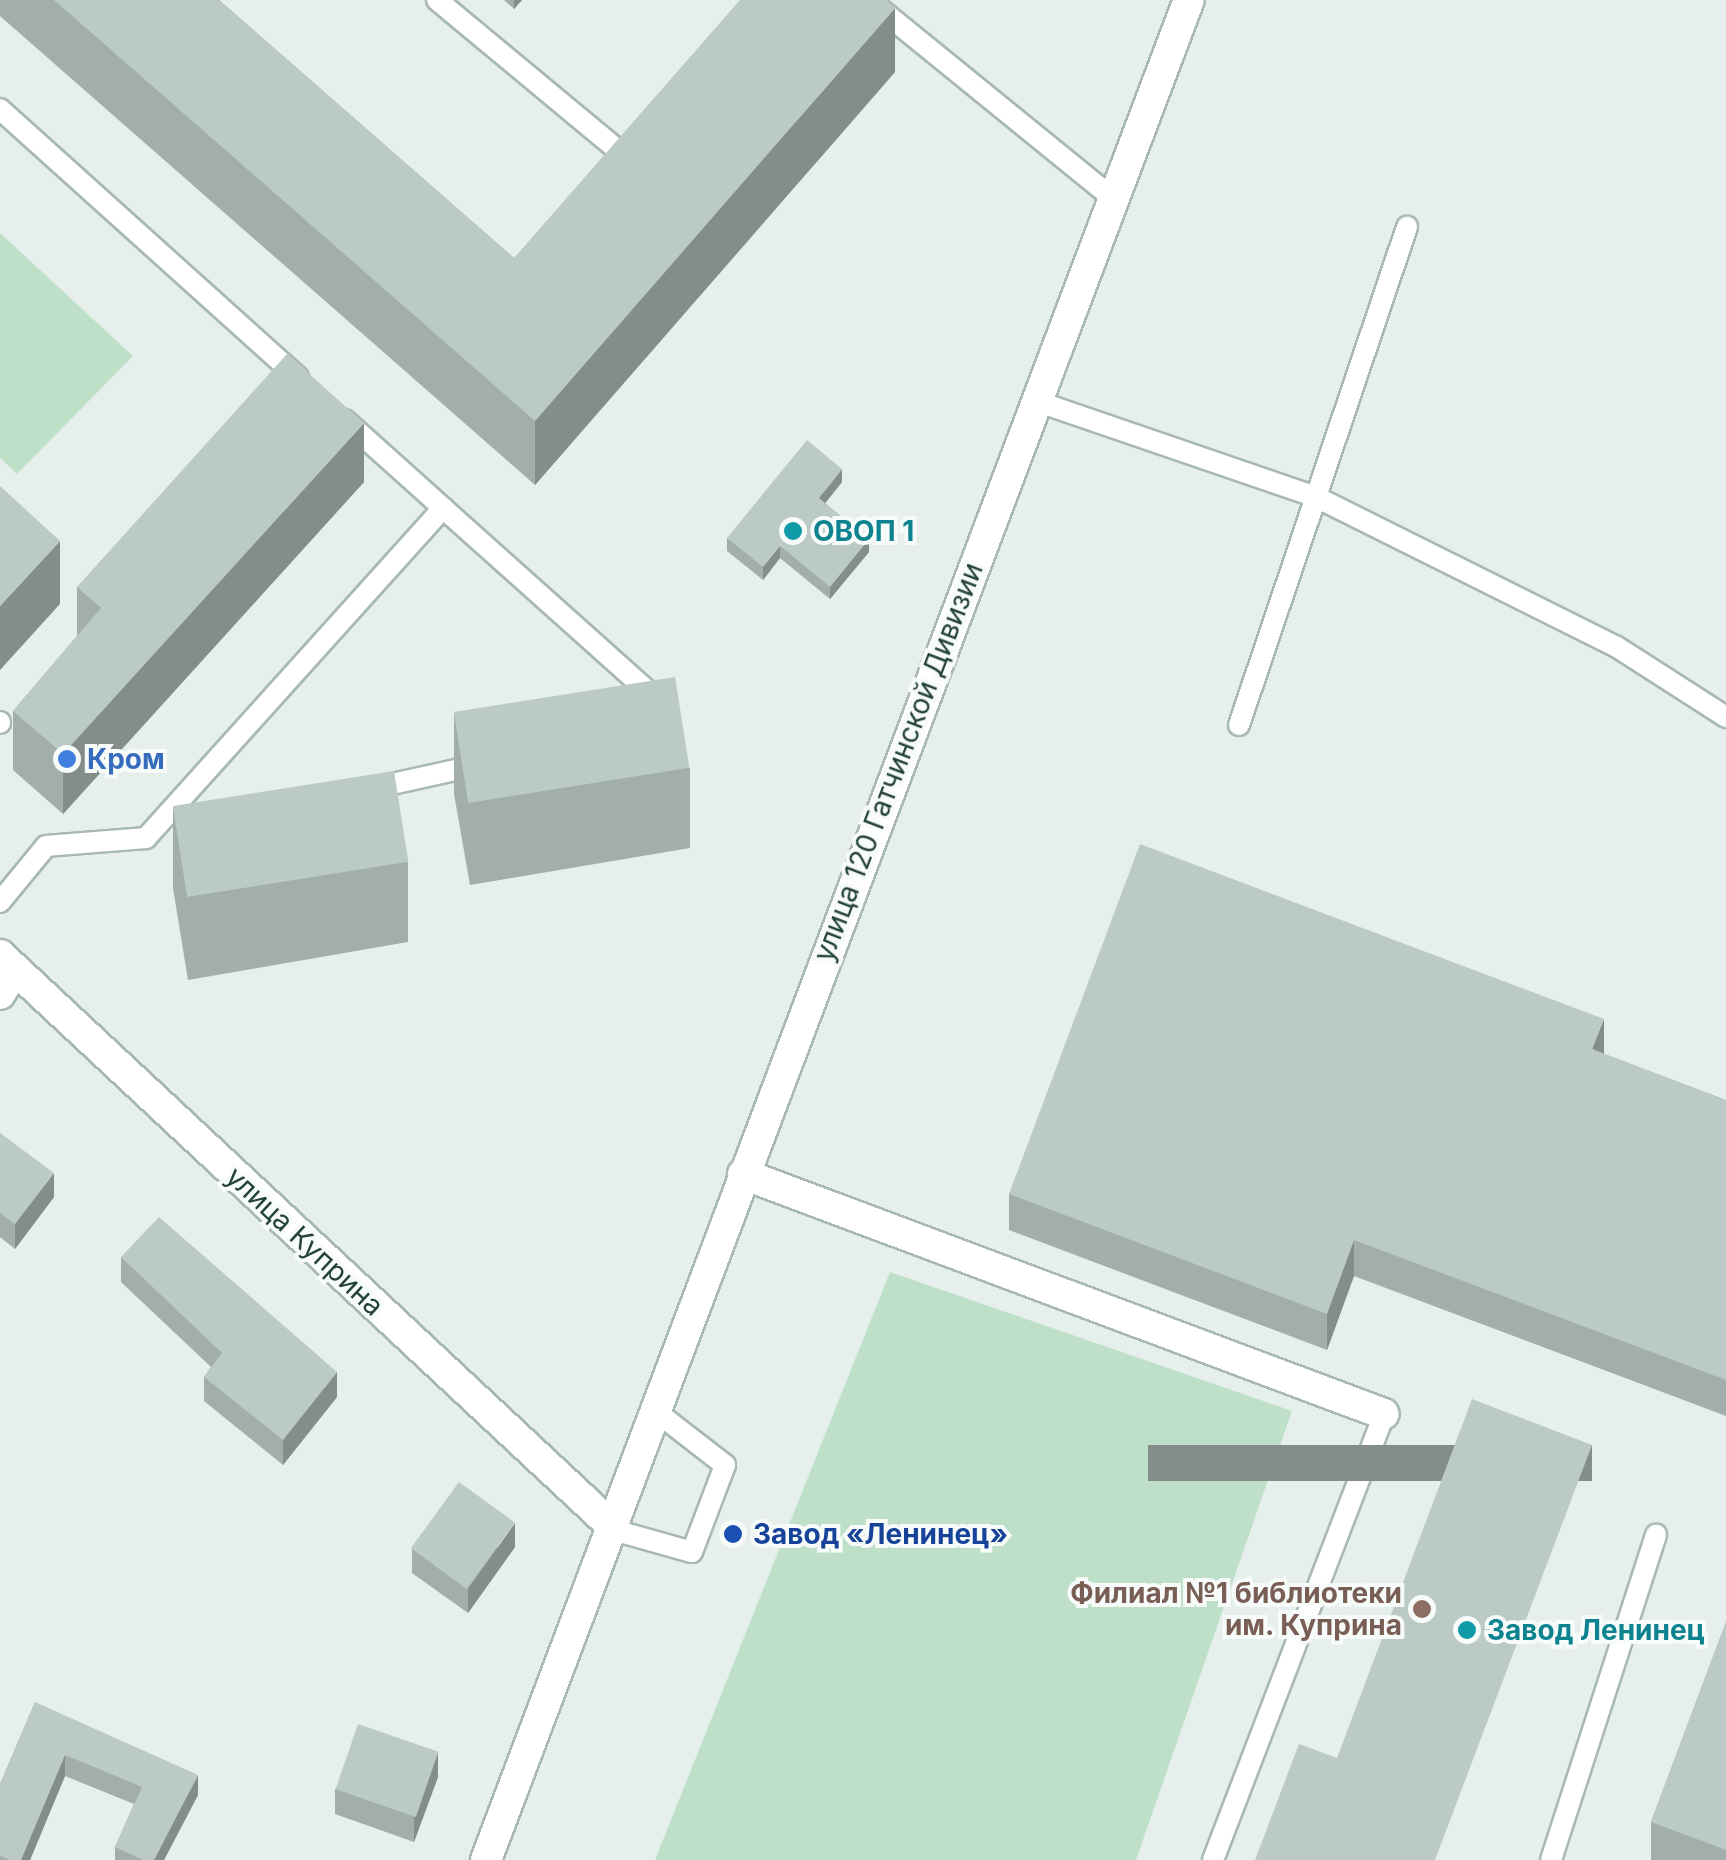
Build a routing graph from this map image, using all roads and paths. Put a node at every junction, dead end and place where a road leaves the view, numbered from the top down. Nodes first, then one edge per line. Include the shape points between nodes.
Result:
1 (437, 0) edge
2 (869, 0) edge
3 (1190, 0) edge
4 (0, 109) edge
5 (614, 147) edge
6 (1110, 196) junction
7 (1407, 227) dead end
8 (1034, 400) junction
9 (1316, 497) junction
10 (442, 508) junction
11 (1726, 717) edge
12 (681, 720) edge
13 (1239, 725) dead end
14 (509, 758) edge
15 (337, 796) edge
16 (184, 830) edge
17 (146, 838) junction
18 (0, 902) edge
19 (5, 973) edge
20 (743, 1174) junction
21 (654, 1410) junction
22 (1384, 1414) joint
23 (611, 1527) junction
24 (1656, 1535) dead end
25 (486, 1860) edge
26 (1214, 1860) edge
27 (1551, 1860) edge

1 - 5 lane
2 - 6 lane
3 - 6 main road, улица 120 Гатчинской Дивизии
4 - 10 lane via 285,380 327,404
6 - 8 main road, улица 120 Гатчинской Дивизии
7 - 9 lane
8 - 9 lane
8 - 20 main road, улица 120 Гатчинской Дивизии
9 - 11 lane via 1618,647
9 - 13 lane
10 - 12 lane
10 - 17 lane
14 - 15 lane
16 - 17 lane
17 - 18 lane via 46,846
19 - 23 main road, улица Куприна
20 - 21 main road, улица 120 Гатчинской Дивизии
20 - 22 main road
21 - 23 main road, улица 120 Гатчинской Дивизии
21 - 23 lane via 725,1465 692,1552
22 - 26 lane
23 - 25 main road, улица 120 Гатчинской Дивизии
24 - 27 lane

